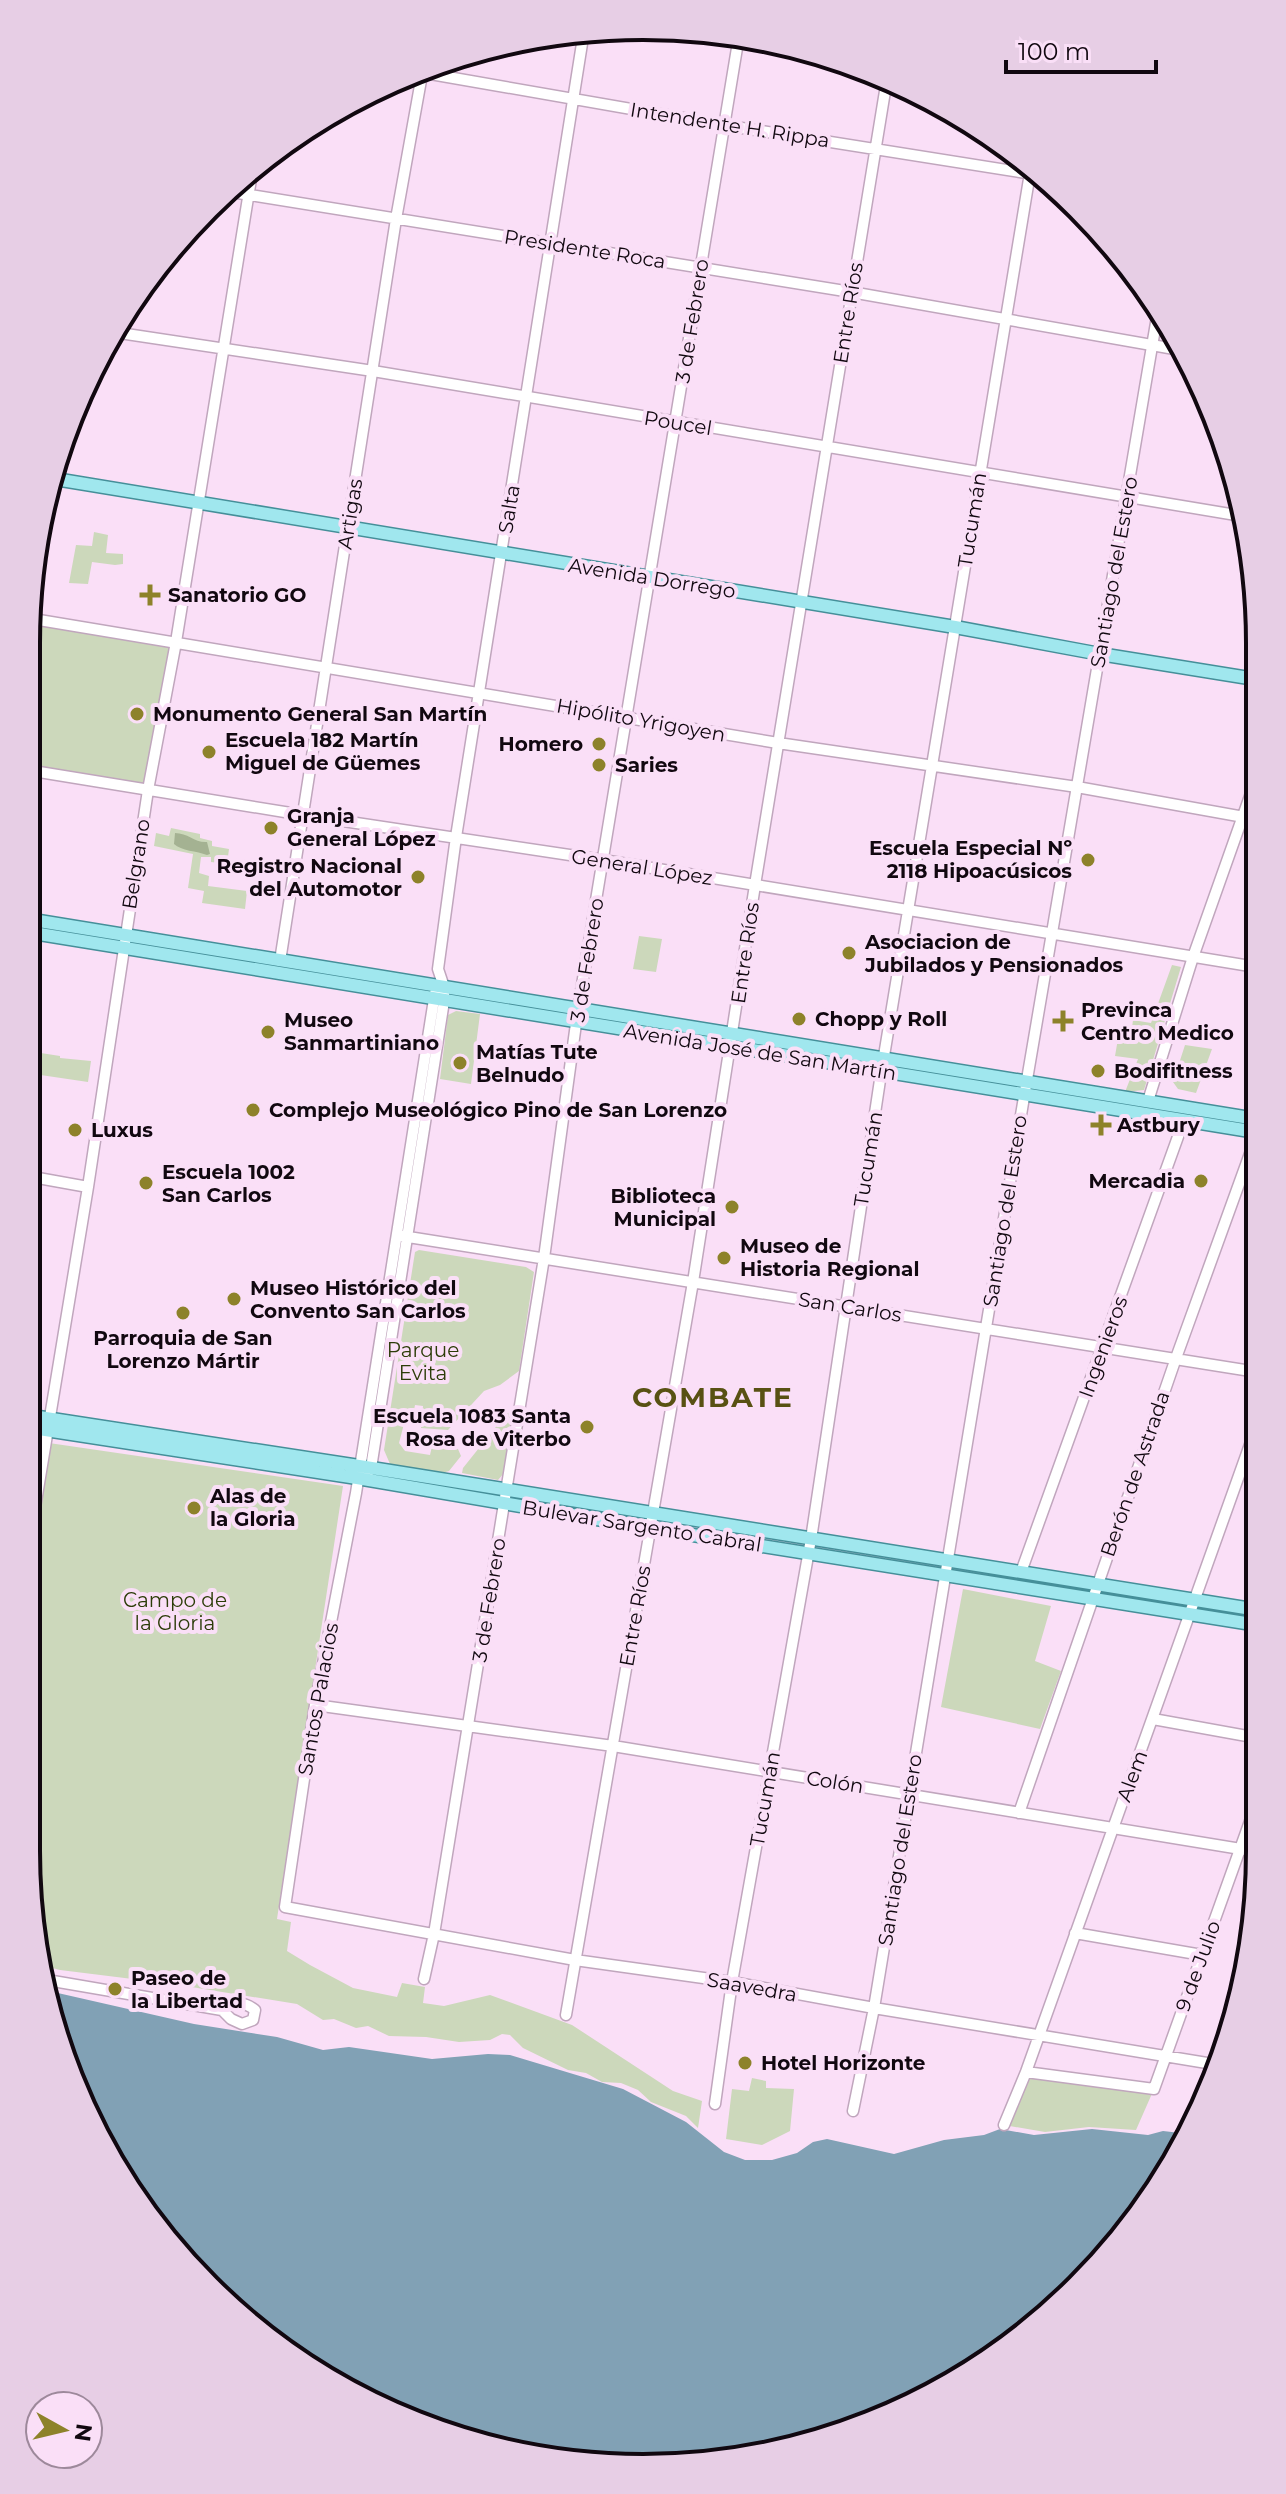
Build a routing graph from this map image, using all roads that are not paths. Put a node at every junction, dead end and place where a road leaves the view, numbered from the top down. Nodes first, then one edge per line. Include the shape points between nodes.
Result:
1 (582, 43) edge
2 (737, 48) edge
3 (441, 75) edge
4 (418, 84) edge
5 (885, 91) edge
6 (573, 99) junction
7 (723, 125) junction
8 (875, 147) junction
9 (1013, 167) edge
10 (1029, 180) edge
11 (250, 186) edge
12 (241, 194) edge
13 (248, 195) junction
14 (396, 219) junction
15 (550, 244) junction
16 (701, 268) junction
17 (851, 292) junction
18 (1004, 321) junction
19 (1155, 326) edge
20 (126, 334) edge
21 (1152, 346) junction
22 (223, 347) junction
23 (1169, 348) edge
24 (373, 371) junction
25 (525, 398) junction
26 (676, 423) junction
27 (827, 446) junction
28 (980, 473) junction
29 (63, 480) edge
30 (1127, 495) junction
31 (199, 503) junction
32 (1231, 514) edge
33 (348, 528) junction
34 (502, 554) junction
35 (650, 578) junction
36 (801, 602) junction
37 (41, 620) edge
38 (955, 627) junction
39 (176, 642) junction
40 (1100, 654) junction
41 (326, 666) junction
42 (1246, 678) edge
43 (479, 693) junction
44 (627, 718) junction
45 (778, 743) junction
46 (932, 764) junction
47 (40, 772) edge
48 (1077, 787) junction
49 (148, 790) junction
50 (1246, 808) edge
51 (303, 815) junction
52 (1243, 817) junction
53 (1246, 818) edge
54 (456, 837) junction
55 (603, 860) junction
56 (755, 885) junction
57 (908, 911) junction
58 (40, 922) edge
59 (40, 933) edge
60 (1053, 934) junction
61 (123, 942) junction
62 (1193, 957) junction
63 (280, 961) junction
64 (1246, 965) edge
65 (440, 993) junction
66 (577, 1016) junction
67 (733, 1034) junction
68 (730, 1048) junction
69 (883, 1065) junction
70 (1026, 1088) junction
71 (1148, 1101) junction
72 (1246, 1117) edge
73 (1184, 1120) junction
74 (1246, 1133) edge
75 (1246, 1163) edge
76 (40, 1178) edge
77 (88, 1187) junction
78 (402, 1236) junction
79 (544, 1258) junction
80 (693, 1282) junction
81 (846, 1306) junction
82 (986, 1328) junction
83 (1104, 1346) junction
84 (1176, 1358) junction
85 (1246, 1370) edge
86 (40, 1421) edge
87 (48, 1424) junction
88 (40, 1425) edge
89 (1246, 1456) edge
90 (363, 1473) junction
91 (40, 1474) edge
92 (507, 1489) junction
93 (505, 1503) junction
94 (652, 1513) junction
95 (649, 1528) junction
96 (811, 1539) junction
97 (809, 1553) junction
98 (948, 1560) junction
99 (1021, 1572) junction
100 (946, 1575) junction
101 (1097, 1584) junction
102 (1093, 1598) junction
103 (1195, 1600) junction
104 (1246, 1608) edge
105 (1191, 1614) junction
106 (1246, 1623) edge
107 (315, 1705) junction
108 (1153, 1719) junction
109 (468, 1726) junction
110 (1246, 1736) edge
111 (613, 1746) junction
112 (770, 1771) junction
113 (909, 1794) junction
114 (1019, 1813) junction
115 (1113, 1830) junction
116 (1246, 1832) edge
117 (1240, 1849) junction
118 (1246, 1850) edge
119 (285, 1907) joint
120 (1075, 1933) junction
121 (434, 1934) junction
122 (1202, 1955) junction
123 (575, 1960) junction
124 (424, 1979) dead end
125 (55, 1981) edge
126 (732, 1982) junction
127 (874, 2008) junction
128 (222, 2010) dead end
129 (566, 2015) dead end
130 (1038, 2035) junction
131 (1166, 2056) junction
132 (1207, 2063) edge
133 (1026, 2072) junction
134 (715, 2104) dead end
135 (853, 2111) dead end
136 (1004, 2125) dead end

1 - 6 street, Salta
2 - 7 street, 3 de Febrero
3 - 6 street, Intendente H. Rippa
4 - 14 street, Artigas
5 - 8 street, Entre Ríos
6 - 7 street, Intendente H. Rippa
6 - 15 street, Salta
7 - 8 street, Intendente H. Rippa
7 - 16 street, 3 de Febrero
8 - 9 street, Intendente H. Rippa
8 - 17 street, Entre Ríos
10 - 18 street, Tucumán
11 - 13 street, Belgrano
12 - 13 street, Presidente Roca
13 - 14 street, Presidente Roca
13 - 22 street, Belgrano
14 - 15 street, Presidente Roca
14 - 24 street, Artigas
15 - 16 street, Presidente Roca
15 - 25 street, Salta
16 - 17 street, Presidente Roca
16 - 26 street, 3 de Febrero
17 - 18 street, Presidente Roca
17 - 27 street, Entre Ríos
18 - 21 street, Presidente Roca
18 - 28 street, Tucumán
19 - 21 street, Santiago del Estero
20 - 22 street, Poucel
21 - 23 street, Presidente Roca
21 - 30 street, Santiago del Estero
22 - 24 street, Poucel
22 - 31 street, Belgrano
24 - 25 street, Poucel
24 - 33 street, Artigas
25 - 26 street, Poucel
25 - 34 street, Salta
26 - 27 street, Poucel
26 - 35 street, 3 de Febrero
27 - 28 street, Poucel
27 - 36 street, Entre Ríos
28 - 30 street, Poucel
28 - 38 street, Tucumán
29 - 31 main road, Avenida Dorrego
30 - 32 street, Poucel
30 - 40 street, Santiago del Estero
31 - 33 main road, Avenida Dorrego
31 - 39 street, Belgrano
33 - 34 main road, Avenida Dorrego
33 - 41 street, Artigas
34 - 35 main road, Avenida Dorrego
34 - 43 street, Salta
35 - 36 main road, Avenida Dorrego
35 - 44 street, 3 de Febrero
36 - 38 main road, Avenida Dorrego
36 - 45 street, Entre Ríos
37 - 39 street, Hipólito Yrigoyen
38 - 40 main road, Avenida Dorrego
38 - 46 street, Tucumán
39 - 41 street, Hipólito Yrigoyen
39 - 49 street, Belgrano
40 - 42 main road, Avenida Dorrego
40 - 48 street, Santiago del Estero
41 - 43 street, Hipólito Yrigoyen
41 - 51 street, Artigas
43 - 44 street, Hipólito Yrigoyen
43 - 54 street, Salta
44 - 45 street, Hipólito Yrigoyen
44 - 55 street, 3 de Febrero
45 - 46 street, Hipólito Yrigoyen
45 - 56 street, Entre Ríos
46 - 48 street, Hipólito Yrigoyen
46 - 57 street, Tucumán
47 - 49 street, General López
48 - 52 street, Hipólito Yrigoyen
48 - 60 street, Santiago del Estero
49 - 51 street, General López
49 - 61 street, Belgrano
50 - 52 street
51 - 54 street, General López
51 - 63 street, Artigas
52 - 53 street, Hipólito Yrigoyen
52 - 62 street
54 - 55 street, General López
54 - 65 street, Salta via 438,969
55 - 56 street, General López
55 - 66 street, 3 de Febrero
56 - 57 street, General López
56 - 67 street, Entre Ríos
57 - 60 street, General López
57 - 69 street, Tucumán
58 - 61 main road, Avenida José de San Martín
59 - 61 main road, Avenida José de San Martín
60 - 62 street, General López
60 - 70 street, Santiago del Estero
61 - 63 main road, Avenida José de San Martín
61 - 65 main road, Avenida José de San Martín
61 - 77 street, Belgrano
62 - 64 street, General López
62 - 71 street
63 - 65 main road, Avenida José de San Martín
65 - 66 main road, Avenida José de San Martín
65 - 78 street, Salta
66 - 67 main road, Avenida José de San Martín
66 - 68 main road, Avenida José de San Martín
66 - 79 street, 3 de Febrero
67 - 68 street, Entre Ríos
67 - 69 main road, Avenida José de San Martín
68 - 69 main road, Avenida José de San Martín
68 - 80 street, Entre Ríos
69 - 70 main road, Avenida José de San Martín
69 - 81 street, Tucumán
70 - 71 main road, Avenida José de San Martín
70 - 73 main road, Avenida José de San Martín
70 - 82 street, Santiago del Estero
71 - 72 main road, Avenida José de San Martín
73 - 74 main road, Avenida José de San Martín
73 - 83 street, Ingenieros
75 - 84 street, Berón de Astrada
76 - 77 street
77 - 87 street, Belgrano
78 - 79 street, San Carlos
78 - 90 street, Santos Palacios
79 - 80 street, San Carlos
79 - 92 street, 3 de Febrero
80 - 81 street, San Carlos
80 - 94 street, Entre Ríos
81 - 82 street, San Carlos
81 - 96 street, Tucumán
82 - 83 street, San Carlos
82 - 98 street, Santiago del Estero
83 - 84 street, San Carlos
83 - 99 street, Ingenieros
84 - 85 street, San Carlos
84 - 101 street, Berón de Astrada
86 - 87 main road, Bulevar Sargento Cabral
87 - 88 main road, Bulevar Sargento Cabral
87 - 90 main road, Bulevar Sargento Cabral
87 - 91 street, Belgrano
89 - 103 street, Alem
90 - 92 main road, Bulevar Sargento Cabral
90 - 93 main road, Bulevar Sargento Cabral
90 - 107 street, Santos Palacios
92 - 93 street, 3 de Febrero
92 - 94 main road, Bulevar Sargento Cabral
93 - 95 main road, Bulevar Sargento Cabral
93 - 109 street, 3 de Febrero
94 - 95 street, Entre Ríos
94 - 96 main road, Bulevar Sargento Cabral
95 - 97 main road, Bulevar Sargento Cabral
95 - 111 street, Entre Ríos
96 - 97 street, Tucumán
96 - 98 main road, Bulevar Sargento Cabral
97 - 100 main road, Bulevar Sargento Cabral
97 - 112 street, Tucumán
98 - 99 main road, Bulevar Sargento Cabral
98 - 100 street, Santiago del Estero
99 - 101 main road, Bulevar Sargento Cabral
100 - 102 main road, Bulevar Sargento Cabral
100 - 113 street, Santiago del Estero
101 - 102 street, Berón de Astrada
101 - 103 main road, Bulevar Sargento Cabral
102 - 105 main road, Bulevar Sargento Cabral
102 - 114 street, Berón de Astrada
103 - 104 main road, Bulevar Sargento Cabral
103 - 105 street, Alem
105 - 106 main road, Bulevar Sargento Cabral
105 - 108 street, Alem
107 - 109 street, Colón
107 - 119 street, Santos Palacios
108 - 110 street
108 - 115 street, Alem
109 - 111 street, Colón
109 - 121 street, 3 de Febrero
111 - 112 street, Colón
111 - 123 street, Entre Ríos
112 - 113 street, Colón
112 - 126 street, Tucumán
113 - 114 street, Colón
113 - 127 street, Santiago del Estero
114 - 115 street, Colón
115 - 117 street, Colón
115 - 120 street, Alem
116 - 117 street, 9 de Julio
117 - 118 street, Colón
117 - 122 street, 9 de Julio
119 - 121 street, Saavedra
120 - 122 street
120 - 130 street, Alem
121 - 123 street, Saavedra
121 - 124 street, 3 de Febrero
122 - 131 street, 9 de Julio
123 - 126 street, Saavedra
123 - 129 street, Entre Ríos
125 - 128 street
126 - 127 street, Saavedra
126 - 134 street, Tucumán
127 - 130 street, Saavedra
127 - 135 street, Santiago del Estero
130 - 131 street, Saavedra
130 - 133 street, Alem
131 - 132 street, Saavedra
131 - 133 street, 9 de Julio via 1154,2089
133 - 136 street, Alem

